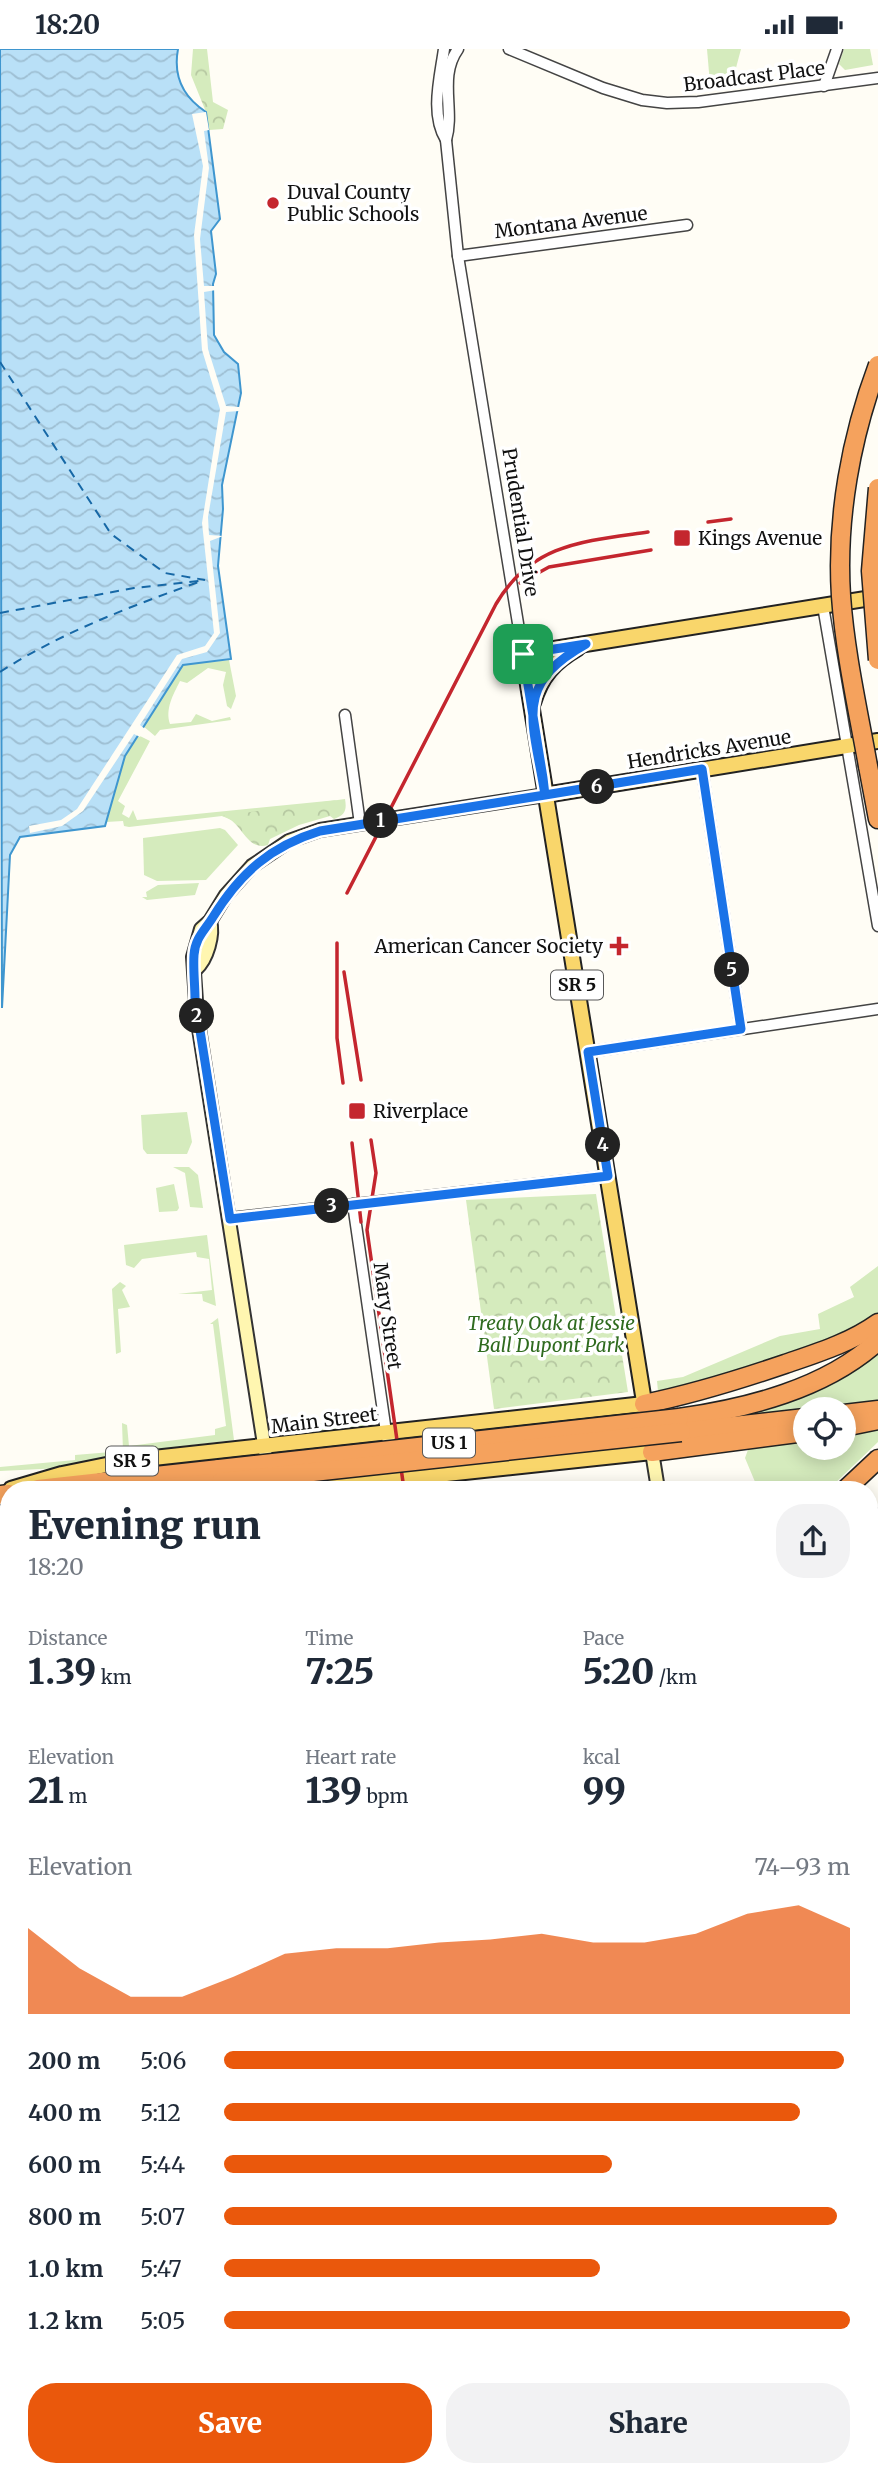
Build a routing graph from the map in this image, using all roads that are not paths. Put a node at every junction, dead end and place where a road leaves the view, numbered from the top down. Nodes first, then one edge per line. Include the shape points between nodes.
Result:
1 (444, 49) edge
2 (458, 49) edge
3 (837, 49) edge
4 (513, 50) edge
5 (878, 78) edge
6 (824, 86) junction
7 (446, 140) junction
8 (687, 225) dead end
9 (458, 255) junction
10 (878, 365) edge
11 (878, 488) edge
12 (878, 597) edge
13 (823, 606) junction
14 (586, 644) junction
15 (523, 654) junction
16 (878, 660) edge
17 (532, 708) junction
18 (345, 715) dead end
19 (878, 741) edge
20 (846, 746) junction
21 (702, 769) junction
22 (545, 795) junction
23 (878, 818) edge
24 (360, 824) junction
25 (878, 926) edge
26 (878, 1009) edge
27 (741, 1029) junction
28 (588, 1052) junction
29 (608, 1176) junction
30 (352, 1204) junction
31 (230, 1219) junction
32 (878, 1323) edge
33 (878, 1341) edge
34 (645, 1404) junction
35 (601, 1410) junction
36 (878, 1410) edge
37 (856, 1413) edge
38 (512, 1419) junction
39 (793, 1419) edge
40 (878, 1420) edge
41 (680, 1425) junction
42 (856, 1425) edge
43 (386, 1432) junction
44 (793, 1434) edge
45 (262, 1447) junction
46 (652, 1452) junction
47 (606, 1457) junction
48 (878, 1459) edge
49 (518, 1466) junction
50 (220, 1476) junction
51 (72, 1478) junction
52 (60, 1481) edge
53 (63, 1481) edge
54 (195, 1481) edge
55 (269, 1481) edge
56 (397, 1481) edge
57 (418, 1481) edge
58 (657, 1481) edge
59 (855, 1481) edge

1 - 7 street, Prudential Drive via 438,104
2 - 7 street, Prudential Drive via 448,74
3 - 6 street
4 - 6 street, Broadcast Place via 603,88 656,102 698,102
5 - 6 street, Broadcast Place
7 - 9 street, Prudential Drive
8 - 9 street, Montana Avenue
9 - 15 street, Prudential Drive
10 - 23 highway, bridge via 850,464 840,559 845,635
11 - 16 highway, bridge via 871,571
12 - 13 main road
13 - 14 main road
13 - 20 street
14 - 15 main road
14 - 17 main road via 553,665 537,689
15 - 17 main road, Prudential Drive / SR 5
17 - 22 main road, Prudential Drive / SR 5
18 - 24 street
19 - 20 main road, Hendricks Avenue
20 - 21 main road, Hendricks Avenue
20 - 25 street
21 - 22 main road, Hendricks Avenue
21 - 27 street
22 - 24 main road
22 - 28 main road, Prudential Drive / SR 5
24 - 31 main road via 320,831 274,850 236,882 201,929 193,957 197,1016
26 - 27 street
27 - 28 street
28 - 29 main road, Prudential Drive / SR 5
29 - 30 street
29 - 34 main road, Prudential Drive / SR 5
30 - 31 street
30 - 43 street, Mary Street
31 - 45 main road
32 - 34 highway via 818,1353 706,1390
33 - 41 highway, US 1 via 851,1362 809,1384
34 - 35 main road, Main Street / SR 5
34 - 46 main road, Prudential Drive / SR 5
35 - 38 main road, Main Street / SR 5
35 - 47 main road via 616,1417 624,1431 622,1445
36 - 37 highway
38 - 43 main road, Main Street / SR 5
38 - 49 main road
39 - 41 highway, US 1
40 - 42 highway
41 - 50 highway, US 1, bridge
43 - 45 main road, Main Street / SR 5
43 - 56 main road, Mary Street
44 - 46 highway
45 - 51 main road, Main Street / SR 5 via 127,1461
45 - 55 main road
46 - 47 main road
46 - 58 main road, Prudential Drive
47 - 49 main road
48 - 59 highway
49 - 57 main road
50 - 51 highway, US 1
50 - 54 highway, US 1
51 - 52 main road, Main Street / SR 5
51 - 53 highway, US 1

